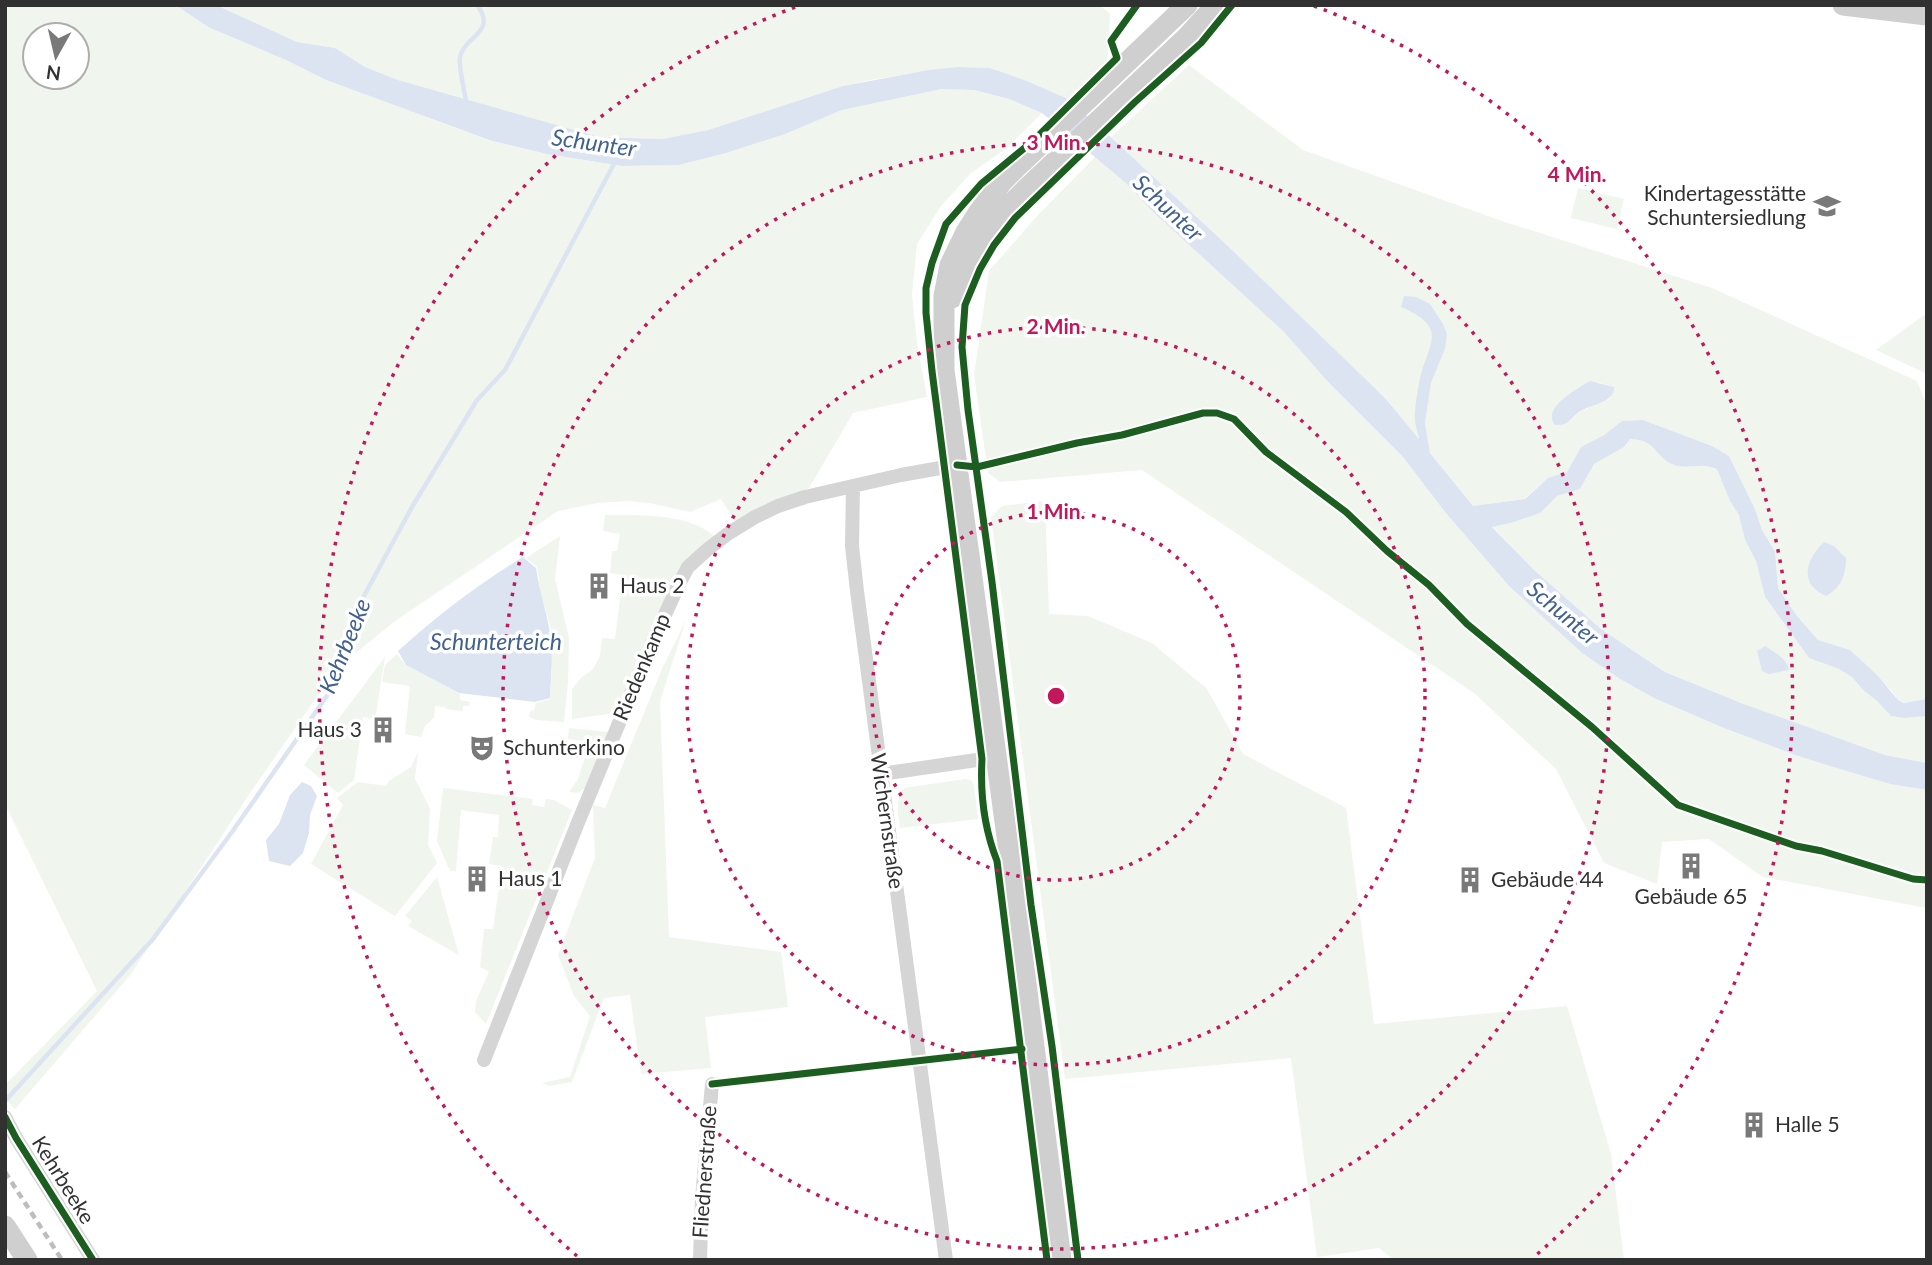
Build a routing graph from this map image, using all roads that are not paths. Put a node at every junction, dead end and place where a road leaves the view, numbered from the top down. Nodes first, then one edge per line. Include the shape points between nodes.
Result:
1 (1187, 5) edge
2 (1216, 5) edge
3 (1843, 5) edge
4 (1919, 11) edge
5 (944, 316) junction
6 (957, 466) junction
7 (853, 486) junction
8 (997, 757) junction
9 (881, 774) junction
10 (484, 1059) dead end
11 (712, 1084) dead end
12 (5, 1117) edge
13 (5, 1226) edge
14 (27, 1260) edge
15 (93, 1260) edge
16 (700, 1260) edge
17 (946, 1260) edge
18 (1061, 1260) edge

1 - 5 main road via 997,188 966,232 950,265
2 - 5 main road via 1005,210 980,241
3 - 4 main road
5 - 6 main road via 944,370
6 - 7 street
6 - 8 main road
7 - 9 street, Wichernstraße via 852,546
7 - 10 street, Riedenkamp via 805,497 755,517 688,568 652,643
8 - 9 street
8 - 18 main road
9 - 17 street, Wichernstraße
11 - 16 street, Fliednerstraße
12 - 15 street, Kehrbeeke
13 - 14 main road

